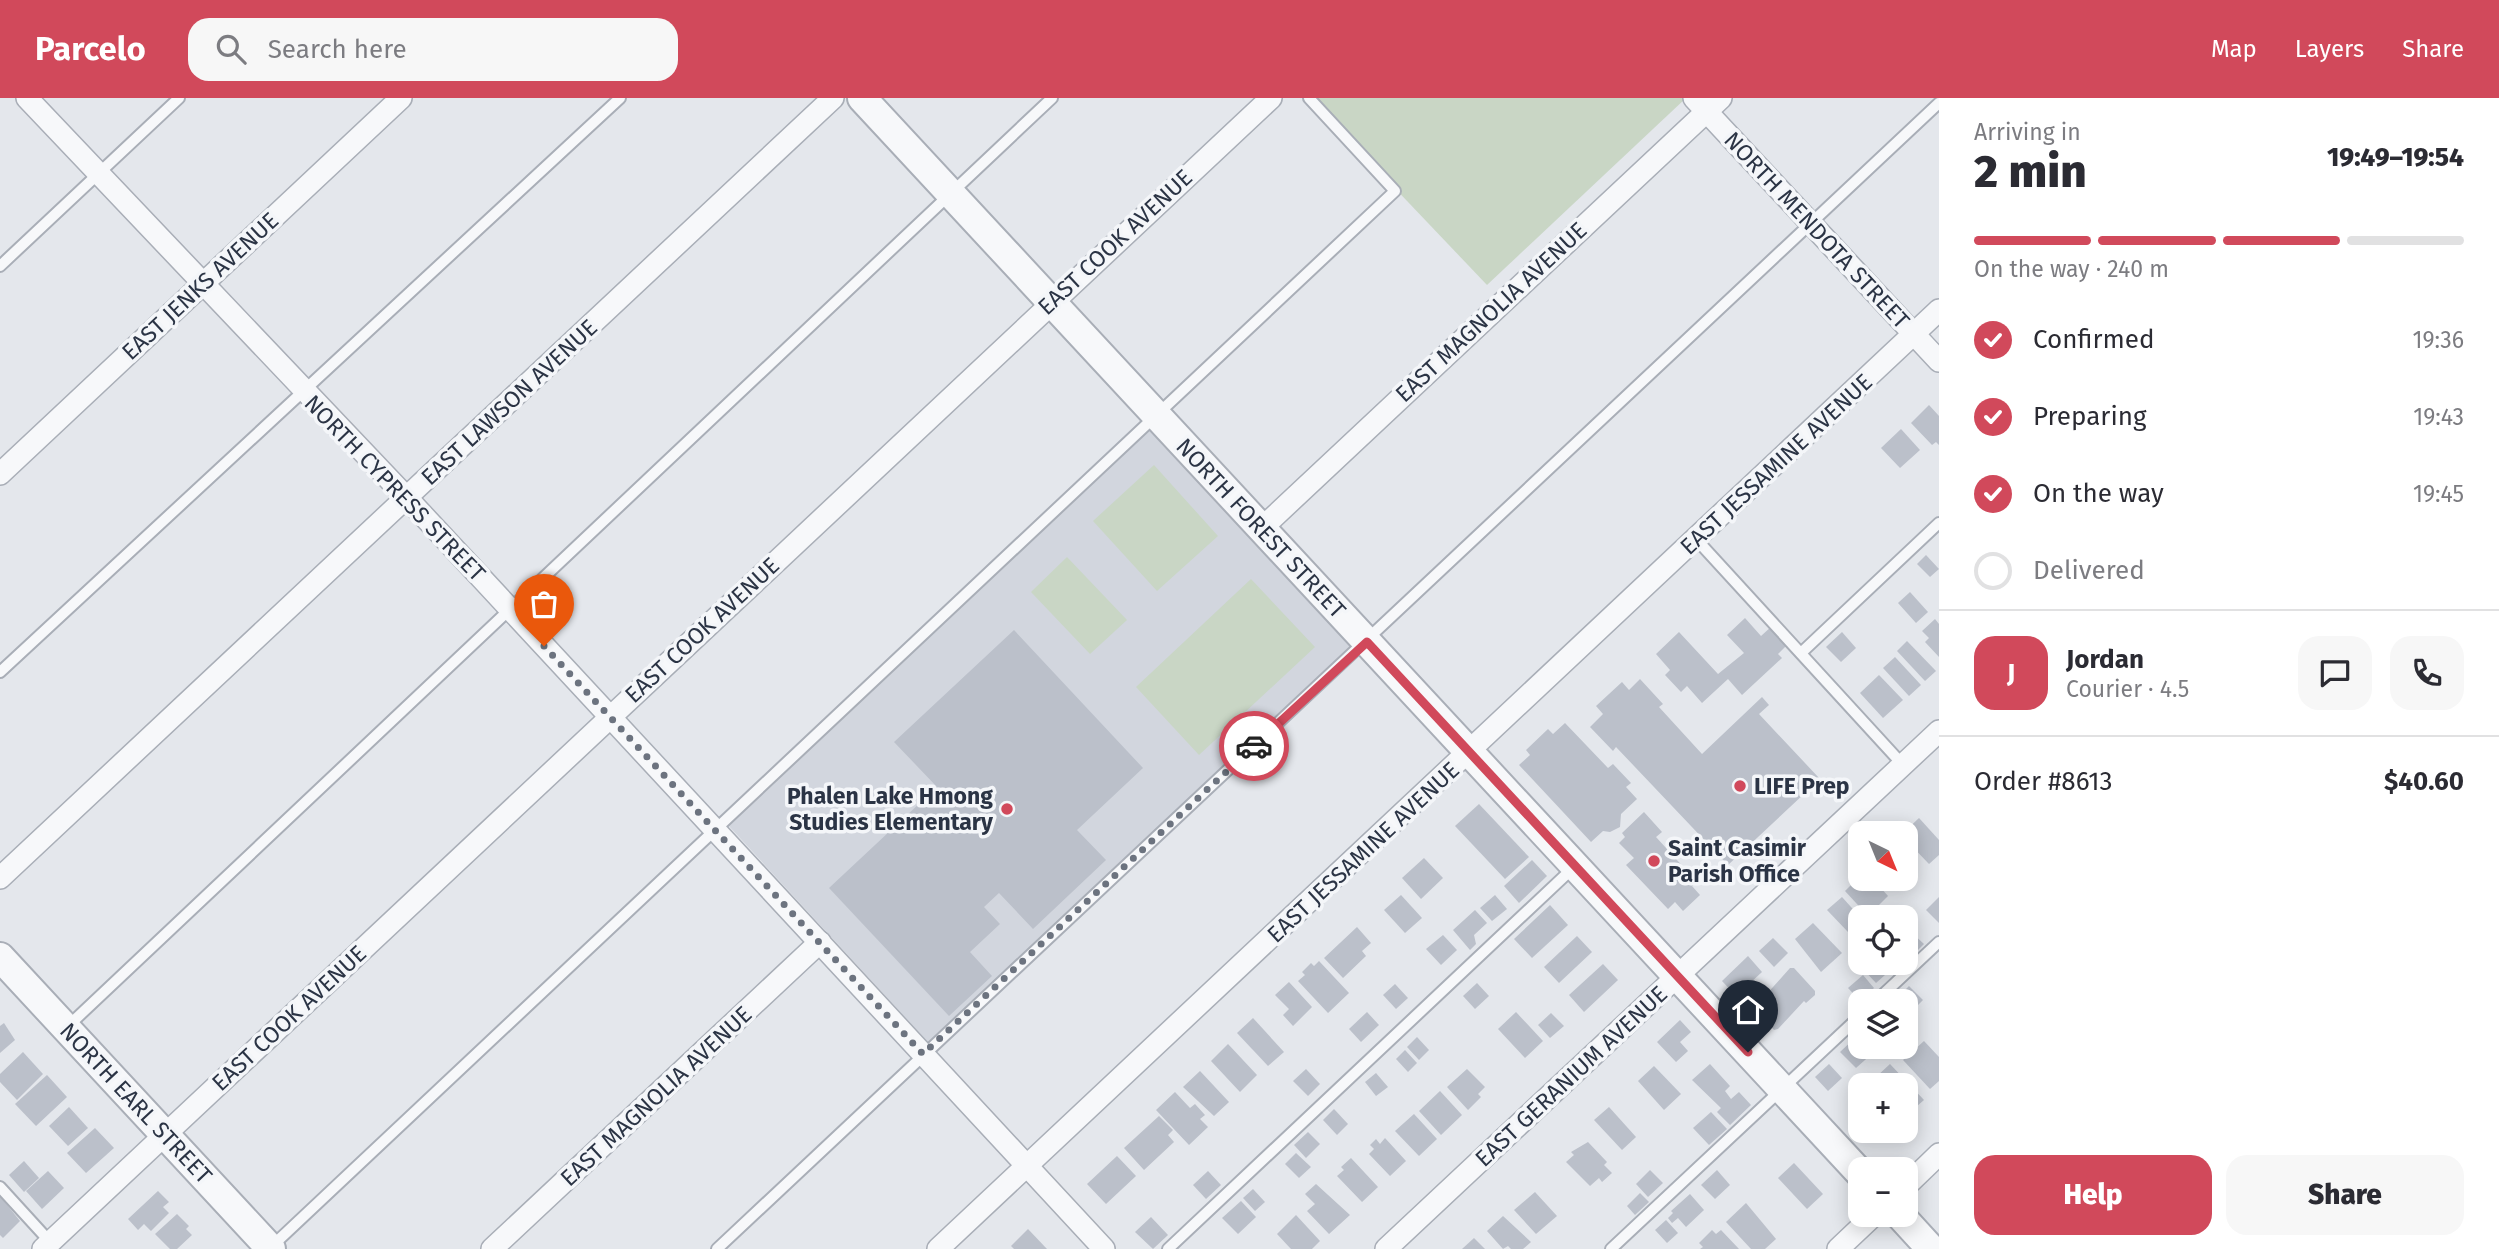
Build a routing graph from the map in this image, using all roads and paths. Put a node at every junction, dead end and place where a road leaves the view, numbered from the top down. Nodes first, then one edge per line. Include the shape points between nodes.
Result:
1 (27, 98) edge
2 (179, 98) edge
3 (401, 98) edge
4 (620, 98) edge
5 (833, 98) edge
6 (862, 98) edge
7 (1052, 98) edge
8 (1271, 98) edge
9 (1309, 98) edge
10 (1707, 102) edge
11 (1939, 103) edge
12 (97, 176) junction
13 (950, 193) junction
14 (1810, 223) junction
15 (0, 266) edge
16 (202, 285) junction
17 (1051, 301) junction
18 (1939, 310) edge
19 (1914, 334) junction
20 (1939, 361) edge
21 (304, 392) junction
22 (1156, 415) junction
23 (0, 474) edge
24 (407, 498) junction
25 (1939, 523) edge
26 (1262, 528) junction
27 (1696, 539) junction
28 (511, 610) junction
29 (1367, 642) junction
30 (1801, 653) junction
31 (0, 672) edge
32 (610, 716) junction
33 (1939, 731) edge
34 (1470, 752) junction
35 (1903, 765) junction
36 (715, 830) junction
37 (1575, 866) junction
38 (0, 878) edge
39 (820, 942) junction
40 (1939, 942) edge
41 (0, 957) edge
42 (1678, 976) junction
43 (1889, 989) edge
44 (1848, 1027) edge
45 (66, 1028) junction
46 (923, 1054) junction
47 (1783, 1089) junction
48 (165, 1135) junction
49 (1939, 1154) edge
50 (1848, 1160) edge
51 (1027, 1166) junction
52 (1918, 1174) edge
53 (0, 1187) edge
54 (1861, 1227) edge
55 (1911, 1227) edge
56 (50, 1247) edge
57 (270, 1248) edge
58 (492, 1249) edge
59 (717, 1249) edge
60 (938, 1249) edge
61 (1104, 1249) edge
62 (1168, 1249) edge
63 (1386, 1249) edge
64 (1611, 1249) edge
65 (1838, 1249) edge
66 (1931, 1249) edge

1 - 12 street, NORTH CYPRESS STREET
2 - 12 lane
3 - 16 street, EAST JENKS AVENUE
4 - 21 lane
5 - 24 street, EAST LAWSON AVENUE
6 - 13 street, NORTH FOREST STREET
7 - 13 lane
8 - 17 street, EAST COOK AVENUE
9 - 22 lane via 1395,191
10 - 14 street, NORTH MENDOTA STREET
10 - 26 street, EAST MAGNOLIA AVENUE
11 - 14 lane
12 - 15 lane
12 - 16 street, NORTH CYPRESS STREET
13 - 17 street, NORTH FOREST STREET
13 - 28 lane
14 - 19 street, NORTH MENDOTA STREET
14 - 29 lane
16 - 21 street, NORTH CYPRESS STREET
16 - 23 street, EAST JENKS AVENUE
17 - 22 street, NORTH FOREST STREET
17 - 32 street, EAST COOK AVENUE
18 - 19 street, EAST JESSAMINE AVENUE
19 - 20 street, NORTH MENDOTA STREET
19 - 27 street, EAST JESSAMINE AVENUE
21 - 24 street, NORTH CYPRESS STREET
21 - 31 lane
22 - 26 street, NORTH FOREST STREET
22 - 36 lane
24 - 28 street, NORTH CYPRESS STREET
24 - 38 street, EAST LAWSON AVENUE
25 - 30 lane
26 - 29 street, NORTH FOREST STREET
27 - 30 lane
27 - 34 street, EAST JESSAMINE AVENUE
28 - 32 street, NORTH CYPRESS STREET
28 - 45 lane
29 - 34 street, NORTH FOREST STREET
29 - 46 lane
30 - 35 lane
32 - 36 street, NORTH CYPRESS STREET
32 - 48 street, EAST COOK AVENUE
33 - 35 street, EAST GERANIUM AVENUE
34 - 37 street, NORTH FOREST STREET
34 - 51 street, EAST JESSAMINE AVENUE
35 - 42 street, EAST GERANIUM AVENUE
36 - 39 street, NORTH CYPRESS STREET
36 - 57 lane
37 - 42 street, NORTH FOREST STREET
37 - 62 lane
39 - 46 street, NORTH CYPRESS STREET
39 - 58 street, EAST MAGNOLIA AVENUE
40 - 43 lane
41 - 45 street, NORTH EARL STREET
42 - 47 street, NORTH FOREST STREET
42 - 63 street, EAST GERANIUM AVENUE
44 - 47 lane
45 - 48 street, NORTH EARL STREET
46 - 51 street, NORTH CYPRESS STREET
46 - 59 lane
47 - 50 street, NORTH FOREST STREET
47 - 64 lane
48 - 56 street, EAST COOK AVENUE
48 - 57 street, NORTH EARL STREET
49 - 52 street
51 - 60 street, EAST JESSAMINE AVENUE
51 - 61 street, NORTH CYPRESS STREET
53 - 56 lane
54 - 65 street
55 - 66 street

